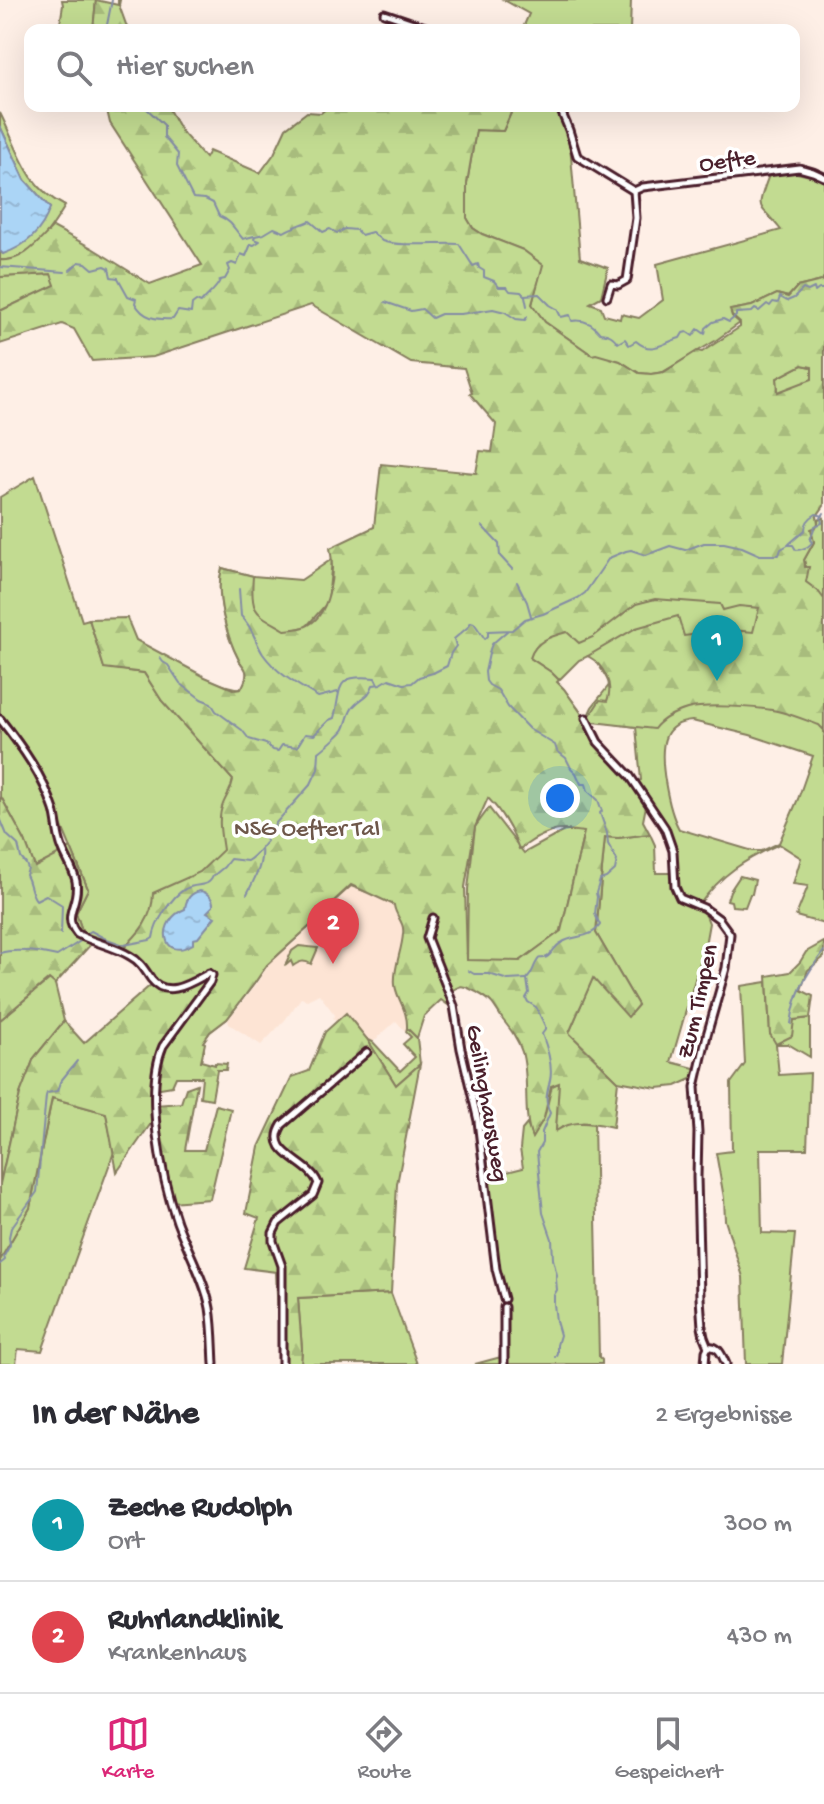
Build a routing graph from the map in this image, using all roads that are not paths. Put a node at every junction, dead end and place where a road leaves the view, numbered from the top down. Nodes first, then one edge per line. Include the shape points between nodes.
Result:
1 (384, 13) dead end
2 (416, 24) edge
3 (562, 112) edge
4 (824, 177) edge
5 (634, 191) junction
6 (607, 297) dead end
7 (586, 718) dead end
8 (0, 719) edge
9 (433, 918) dead end
10 (367, 1052) dead end
11 (504, 1299) dead end
12 (504, 1307) dead end
13 (708, 1347) junction
14 (214, 1364) edge
15 (282, 1364) edge
16 (504, 1364) edge
17 (705, 1364) edge
18 (726, 1364) edge

1 - 2 street
3 - 5 street via 577,156
4 - 5 street, Oefte via 799,168
5 - 6 street via 636,218 627,280 611,284
7 - 13 street, Zum Timpen via 598,742 630,776 665,828 680,898 704,908 730,934 695,1087 700,1298
8 - 14 street via 29,757 51,803 75,880 70,921 77,934 130,955 160,986 180,988 212,975 163,1046 156,1082 161,1166 210,1307
9 - 11 street, Geilinghausweg via 427,938 455,1011 480,1131
10 - 15 street via 277,1134 279,1146 318,1183 310,1199 273,1233 282,1266
12 - 16 street
13 - 17 street
13 - 18 street via 718,1349

